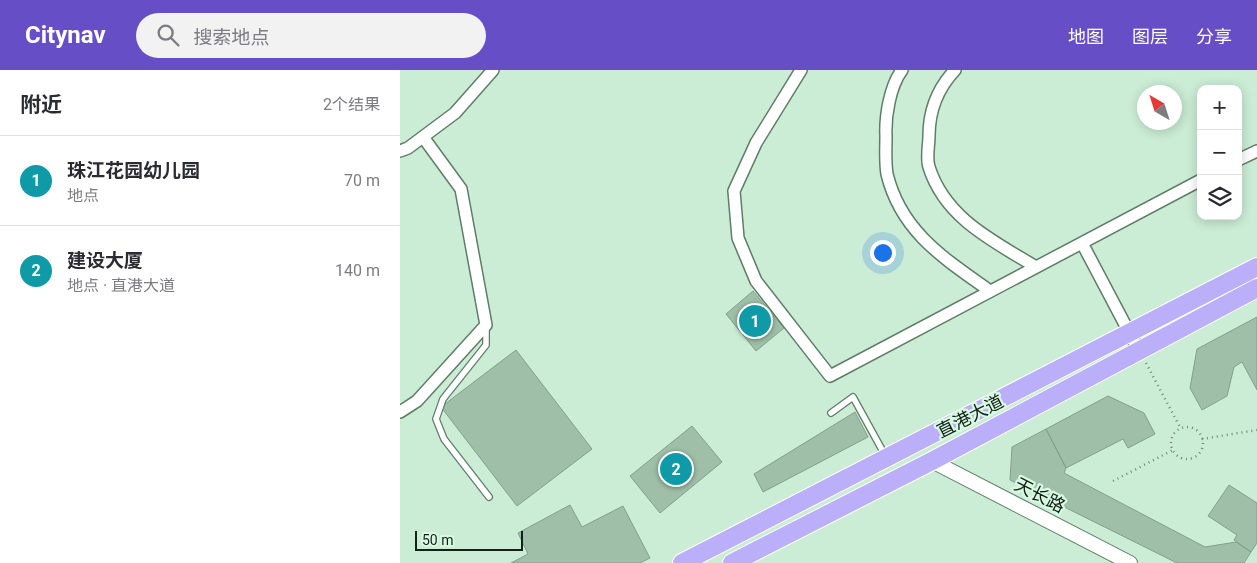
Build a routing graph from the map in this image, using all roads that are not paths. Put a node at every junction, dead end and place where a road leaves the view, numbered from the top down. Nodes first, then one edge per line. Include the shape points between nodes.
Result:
1 (493, 70) edge
2 (801, 70) edge
3 (902, 70) edge
4 (955, 70) edge
5 (423, 136) junction
6 (400, 151) edge
7 (1257, 151) edge
8 (1242, 158) edge
9 (1197, 182) edge
10 (1082, 243) junction
11 (1036, 267) junction
12 (1257, 267) edge
13 (1257, 288) edge
14 (990, 291) junction
15 (486, 325) junction
16 (1130, 334) junction
17 (1139, 351) junction
18 (400, 412) edge
19 (831, 412) dead end
20 (887, 458) junction
21 (932, 461) junction
22 (489, 497) dead end
23 (682, 563) edge
24 (732, 563) edge
25 (1130, 563) edge

1 - 5 street via 454,113
2 - 14 street via 756,143 734,191 738,238 756,281 830,376
3 - 14 street via 896,78 885,124 887,172 897,205 916,233 940,255
4 - 11 street via 943,83 929,120 928,166 946,202 975,231
5 - 6 street
5 - 15 street via 461,189
7 - 8 street
9 - 10 street
10 - 11 street
10 - 16 street
11 - 14 street
12 - 16 main road, 直港大道
13 - 17 main road, 直港大道
15 - 18 street via 417,401
15 - 22 lane via 486,345 443,399 436,419 444,439
16 - 17 street
16 - 20 main road, 直港大道
17 - 21 main road, 直港大道
19 - 20 lane via 853,397
20 - 23 main road, 直港大道
21 - 24 main road, 直港大道
21 - 25 street, 天长路

